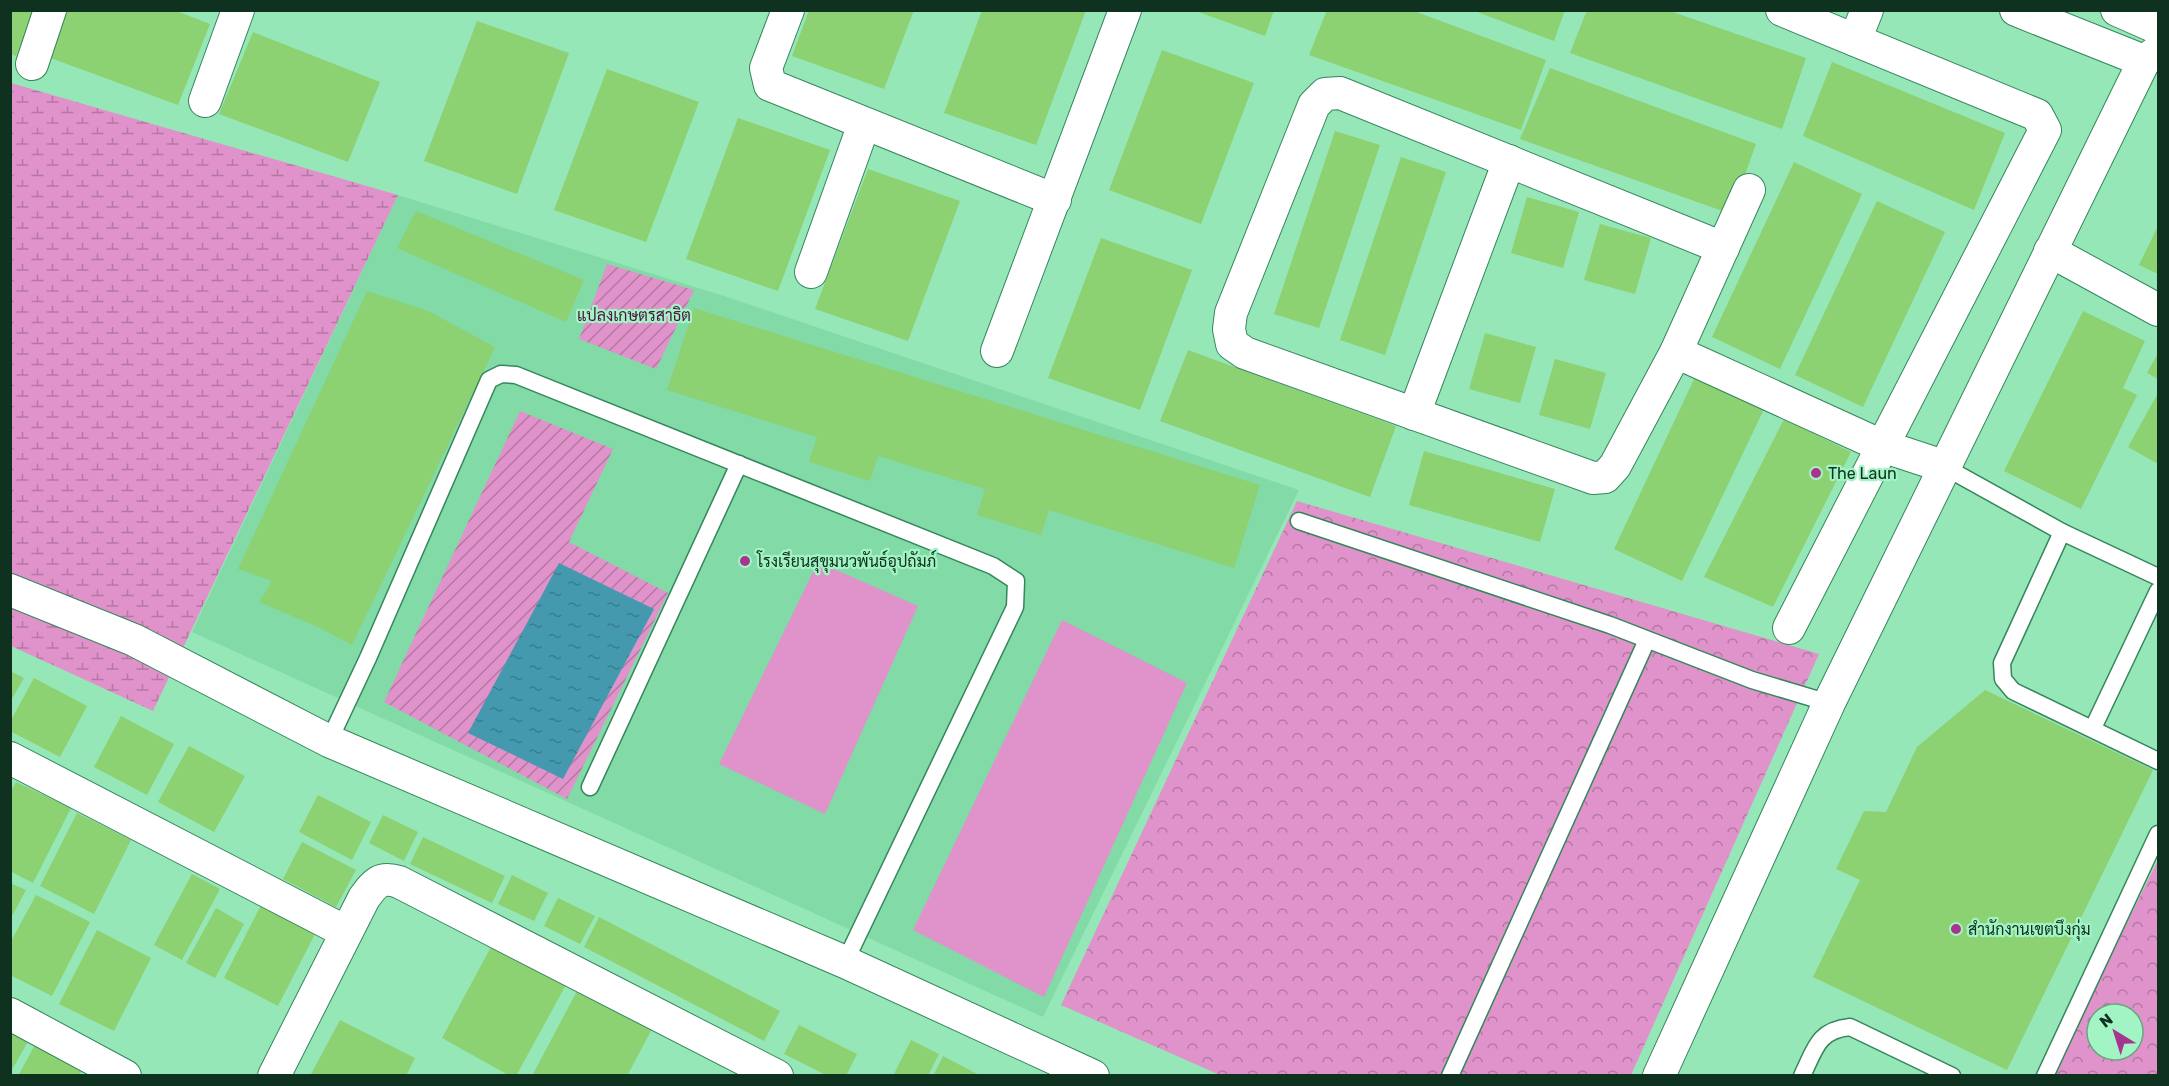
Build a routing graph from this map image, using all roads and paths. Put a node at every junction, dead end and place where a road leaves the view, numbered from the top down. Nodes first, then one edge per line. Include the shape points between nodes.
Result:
1 (50, 10) edge
2 (238, 10) edge
3 (788, 10) edge
4 (1125, 10) edge
5 (1782, 10) edge
6 (1867, 10) edge
7 (2016, 10) edge
8 (2117, 10) edge
9 (2158, 28) edge
10 (1855, 40) junction
11 (2151, 56) edge
12 (32, 64) dead end
13 (205, 101) dead end
14 (864, 124) junction
15 (1509, 161) junction
16 (1749, 190) dead end
17 (1055, 200) junction
18 (1723, 248) junction
19 (2050, 251) junction
20 (811, 272) dead end
21 (2158, 310) edge
22 (997, 351) dead end
23 (1676, 352) junction
24 (1414, 414) junction
25 (1882, 446) junction
26 (739, 464) junction
27 (1943, 466) junction
28 (1299, 521) dead end
29 (2062, 532) junction
30 (2158, 577) edge
31 (10, 590) edge
32 (2158, 591) edge
33 (1789, 628) dead end
34 (1647, 640) junction
35 (1829, 704) junction
36 (2093, 728) junction
37 (329, 741) junction
38 (10, 758) edge
39 (2158, 760) edge
40 (590, 787) dead end
41 (2158, 834) edge
42 (346, 932) junction
43 (845, 963) junction
44 (10, 1014) edge
45 (1932, 1071) edge
46 (125, 1076) edge
47 (274, 1076) edge
48 (777, 1076) edge
49 (1093, 1076) edge
50 (1450, 1076) edge
51 (1659, 1076) edge
52 (1802, 1076) edge
53 (1952, 1076) edge
54 (2045, 1076) edge

1 - 12 street
2 - 13 street
3 - 14 street via 766,68 770,85
4 - 17 street
5 - 10 street
6 - 10 street
7 - 11 street
8 - 9 street
10 - 25 street via 2037,115 2044,130
11 - 19 street
14 - 17 street
14 - 20 street
15 - 18 street
15 - 24 street
15 - 24 street via 1340,93 1325,94 1314,105 1231,313 1232,344 1245,353
16 - 18 street
17 - 22 street
18 - 23 street
19 - 21 street
19 - 27 street
23 - 24 street via 1615,466 1605,477 1593,478
23 - 25 street
25 - 27 street
25 - 33 street
26 - 37 lane via 516,375 501,374 489,381
26 - 40 lane
26 - 43 lane via 993,566 1016,581 1015,607
27 - 29 lane
27 - 35 street
28 - 34 lane
29 - 30 lane
29 - 36 lane via 2002,663 2003,679 2013,691
31 - 37 street via 134,640
32 - 36 lane
34 - 35 lane
34 - 50 lane
35 - 51 street
36 - 39 lane
37 - 43 street
38 - 42 street
41 - 54 lane
42 - 47 street
42 - 48 street via 377,880 399,882
43 - 49 street
44 - 46 street
45 - 52 lane via 1850,1027 1834,1028 1821,1037
45 - 53 lane

